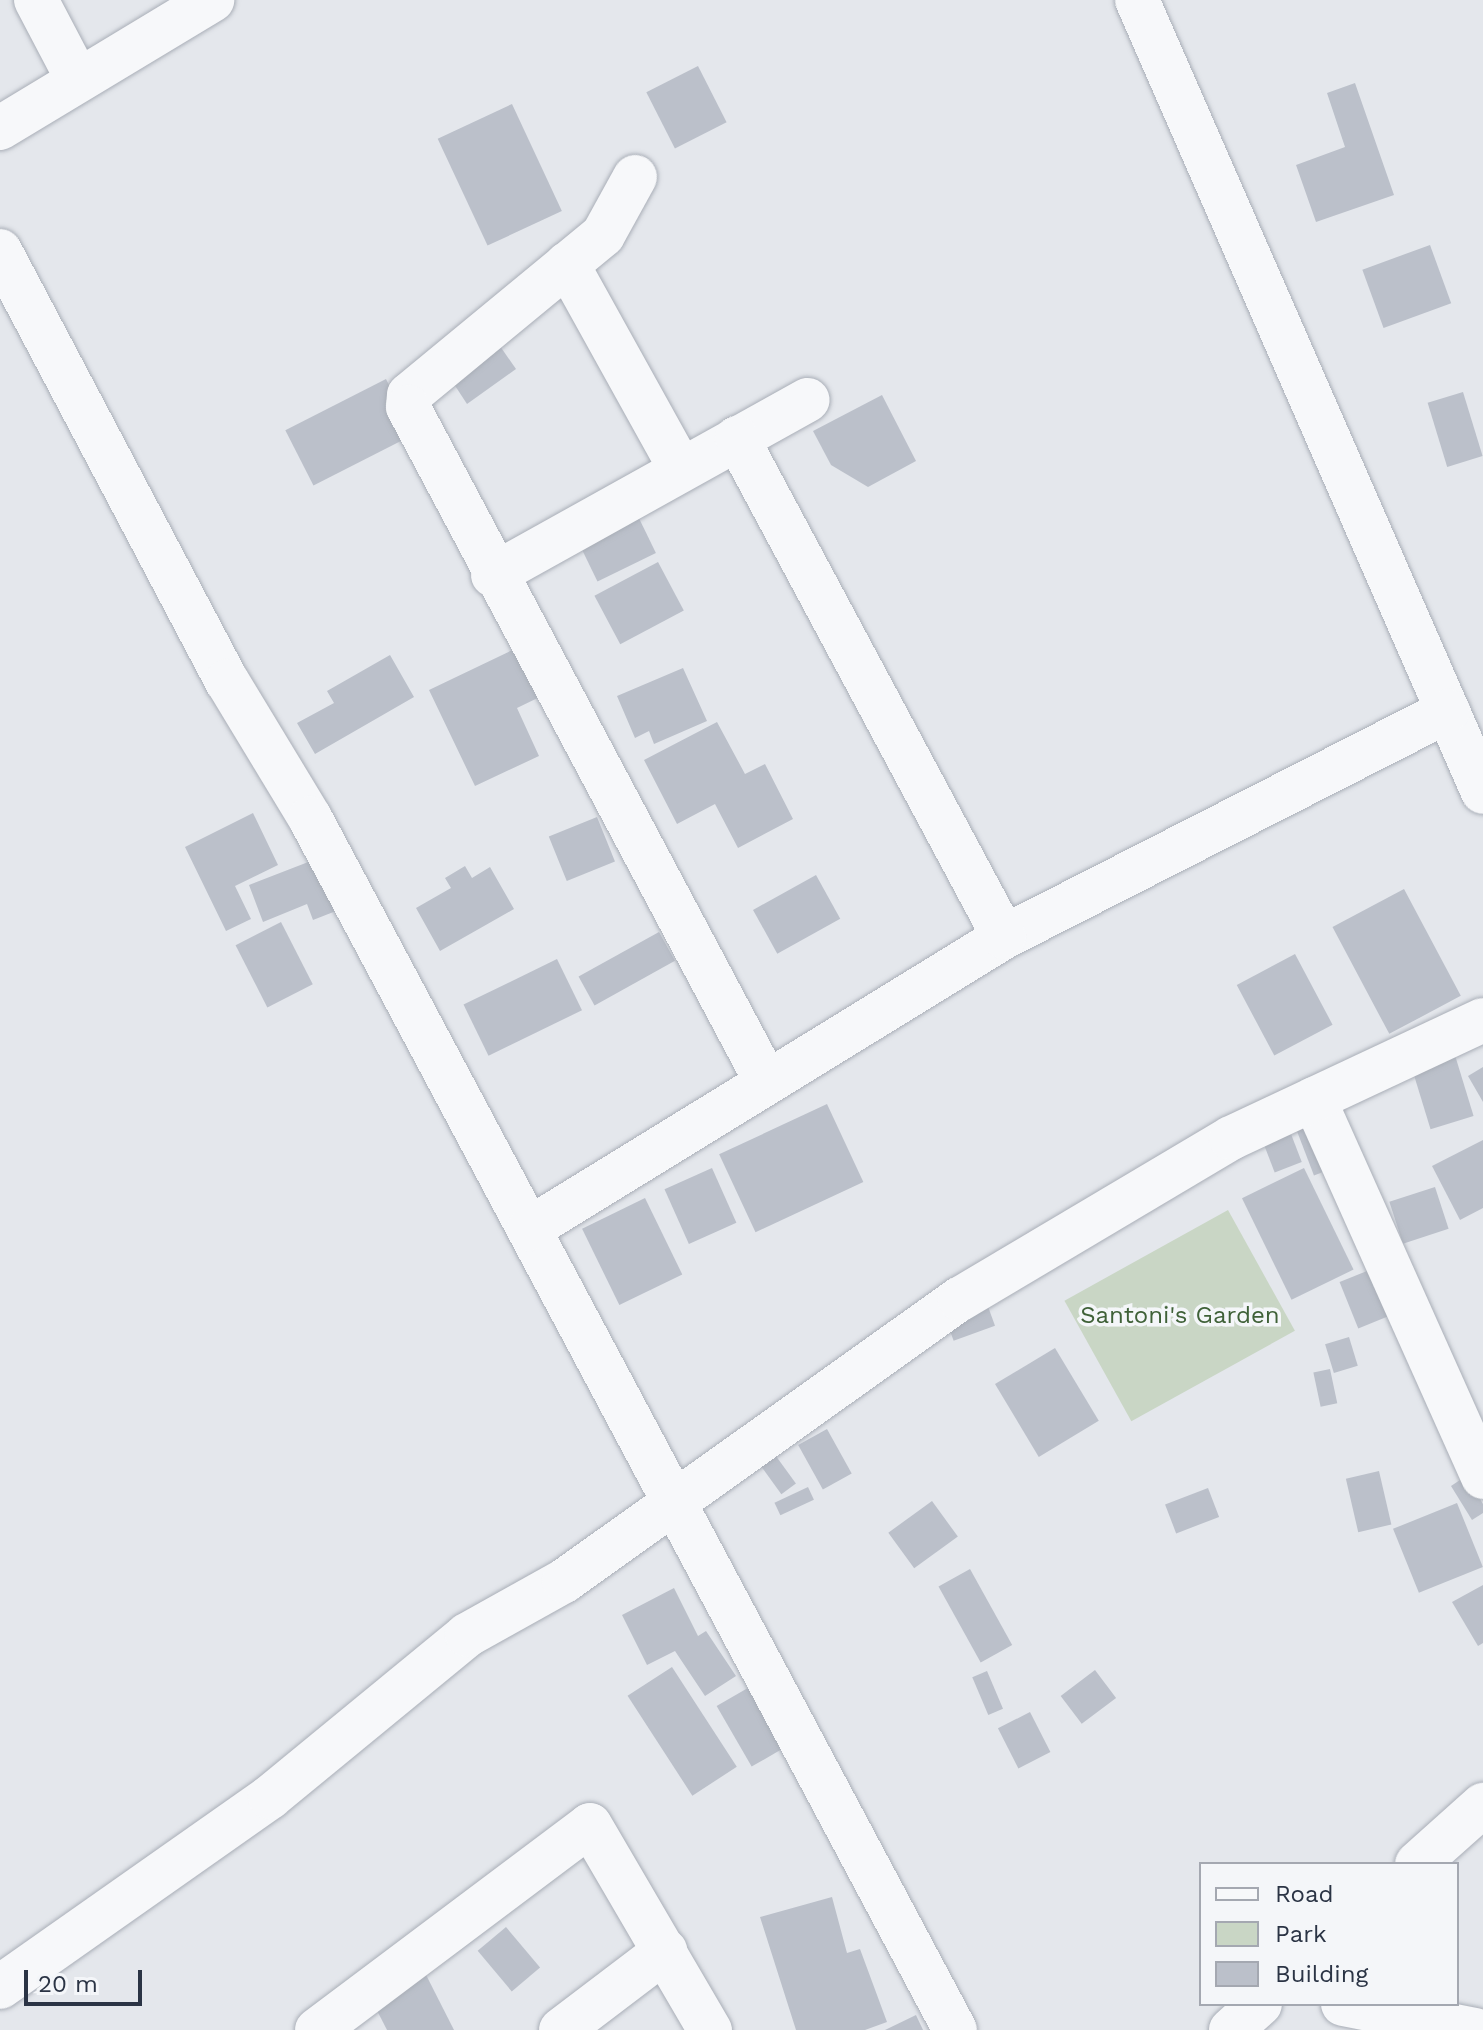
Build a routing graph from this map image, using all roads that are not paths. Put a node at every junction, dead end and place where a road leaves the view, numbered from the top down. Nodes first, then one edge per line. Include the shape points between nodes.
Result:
1 (36, 0) edge
2 (212, 0) edge
3 (1137, 0) edge
4 (78, 80) junction
5 (0, 128) edge
6 (635, 177) dead end
7 (0, 251) edge
8 (567, 264) junction
9 (808, 400) dead end
10 (737, 438) junction
11 (681, 470) junction
12 (493, 575) junction
13 (1448, 711) junction
14 (1483, 792) edge
15 (1004, 937) junction
16 (1483, 1020) edge
17 (767, 1083) junction
18 (1314, 1099) junction
19 (529, 1229) junction
20 (1483, 1477) edge
21 (675, 1505) junction
22 (1483, 1805) edge
23 (1419, 1862) edge
24 (665, 1951) junction
25 (0, 1987) edge
26 (1258, 2006) edge
27 (1353, 2006) edge
28 (317, 2030) edge
29 (561, 2030) edge
30 (710, 2030) edge
31 (955, 2030) edge
32 (1231, 2030) edge
33 (1475, 2030) edge

1 - 4 street
2 - 4 street
3 - 13 street
4 - 5 street
6 - 8 street via 603,235
7 - 19 street via 227,681 310,818
8 - 11 street
8 - 12 street via 408,400
9 - 10 street
10 - 11 street
10 - 15 street
11 - 12 street
12 - 17 street
13 - 14 street
13 - 15 street
15 - 17 street
16 - 18 street
17 - 19 street
18 - 20 street
18 - 21 street via 1231,1138 960,1299
19 - 21 street
21 - 25 street via 564,1581 467,1635 270,1797
21 - 31 street
22 - 23 street
24 - 28 street via 590,1825
24 - 29 street
24 - 30 street
26 - 32 street
27 - 33 street

